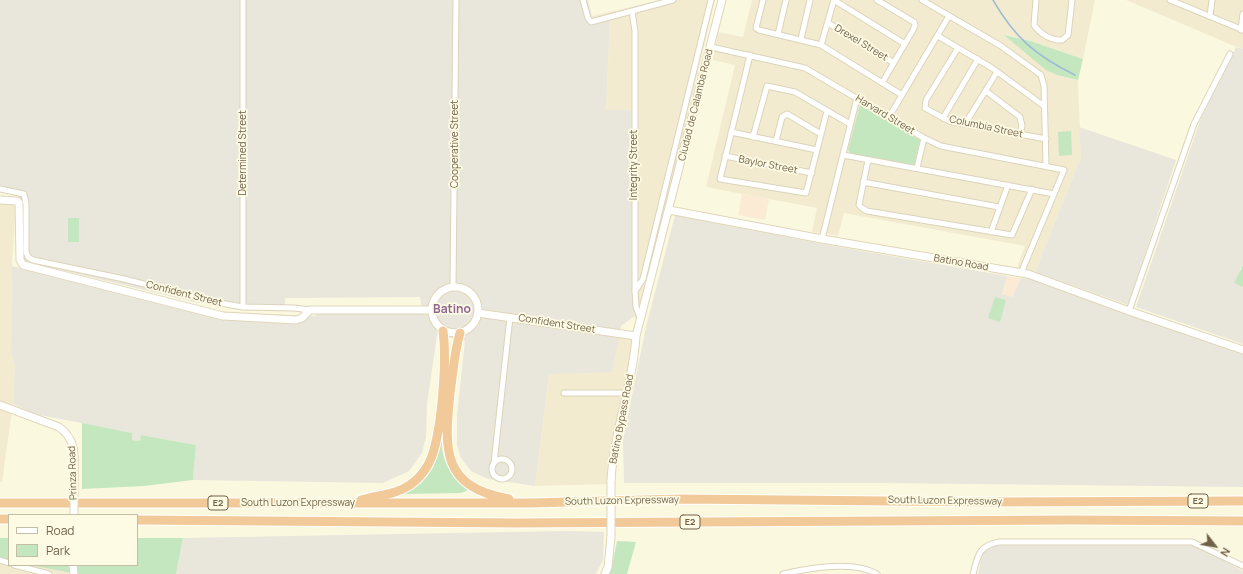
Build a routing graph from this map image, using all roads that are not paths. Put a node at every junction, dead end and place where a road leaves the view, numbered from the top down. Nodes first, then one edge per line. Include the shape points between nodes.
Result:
1 (243, 0) edge
2 (456, 0) edge
3 (583, 0) edge
4 (673, 0) edge
5 (711, 0) edge
6 (722, 0) edge
7 (763, 0) edge
8 (786, 0) edge
9 (810, 0) edge
10 (834, 0) edge
11 (877, 0) edge
12 (922, 0) edge
13 (1036, 0) edge
14 (1072, 0) edge
15 (1170, 0) edge
16 (1212, 0) edge
17 (1177, 2) edge
18 (632, 11) junction
19 (1243, 14) edge
20 (949, 16) junction
21 (1210, 16) junction
22 (828, 23) junction
23 (1242, 30) edge
24 (778, 34) junction
25 (938, 36) junction
26 (801, 39) junction
27 (905, 44) junction
28 (821, 46) junction
29 (711, 47) junction
30 (958, 48) junction
31 (1230, 54) dead end
32 (750, 55) junction
33 (978, 59) junction
34 (894, 63) junction
35 (997, 72) junction
36 (882, 83) junction
37 (986, 92) junction
38 (902, 95) junction
39 (857, 98) junction
40 (1044, 106) junction
41 (827, 111) junction
42 (889, 117) junction
43 (942, 118) junction
44 (850, 124) junction
45 (966, 124) junction
46 (731, 132) junction
47 (821, 134) junction
48 (1020, 134) junction
49 (753, 137) junction
50 (924, 138) junction
51 (1046, 139) junction
52 (776, 142) junction
53 (817, 150) junction
54 (843, 155) junction
55 (725, 156) junction
56 (868, 160) junction
57 (1046, 166) junction
58 (917, 168) junction
59 (812, 173) junction
60 (863, 182) junction
61 (1008, 185) junction
62 (0, 189) edge
63 (1032, 189) junction
64 (1054, 194) junction
65 (0, 200) edge
66 (999, 207) junction
67 (669, 210) junction
68 (990, 232) junction
69 (822, 239) junction
70 (1021, 273) junction
71 (453, 287) junction
72 (636, 291) junction
73 (243, 307) junction
74 (310, 310) junction
75 (431, 310) junction
76 (1129, 311) junction
77 (478, 313) junction
78 (510, 317) junction
79 (641, 319) junction
80 (443, 331) junction
81 (460, 333) junction
82 (636, 336) junction
83 (1243, 350) edge
84 (564, 393) dead end
85 (626, 394) junction
86 (0, 405) edge
87 (494, 463) dead end
88 (1243, 501) edge
89 (0, 503) edge
90 (350, 503) junction
91 (531, 503) junction
92 (74, 514) edge
93 (138, 520) edge
94 (1243, 521) edge
95 (18, 566) edge
96 (1243, 566) edge
97 (48, 574) edge
98 (605, 574) edge
99 (783, 574) edge
100 (877, 574) edge
101 (973, 574) edge

1 - 73 street, Determined Street
2 - 71 street, Cooperative Street
3 - 18 street via 591,22
4 - 18 street
5 - 72 street via 643,279
6 - 29 main road, Ciudad de Calamba Road
7 - 24 street via 756,28
8 - 24 street
9 - 26 street
10 - 22 street
10 - 27 street
11 - 27 street via 914,22 913,30
12 - 20 street
13 - 14 street via 1034,21 1037,28 1052,39 1058,40 1066,38
15 - 17 street
16 - 21 street
17 - 21 street
18 - 72 street, Integrity Street via 635,31
19 - 23 street
20 - 25 street
20 - 40 street via 1001,46 1041,75
21 - 23 street
22 - 28 street
22 - 34 street, Drexel Street
24 - 26 street
25 - 30 street
25 - 38 street
26 - 28 street
27 - 34 street
28 - 36 street
29 - 32 street, Harvard Street
29 - 67 main road, Ciudad de Calamba Road
30 - 33 street
30 - 43 street, Columbia Street via 925,105
31 - 76 street via 1194,124
32 - 39 street, Harvard Street via 805,68
32 - 46 street
33 - 35 street
33 - 43 street
34 - 36 street
35 - 37 street
35 - 40 street
36 - 38 street
37 - 45 street
37 - 48 street via 1020,117
38 - 42 street
39 - 42 street, Harvard Street
39 - 44 street
40 - 51 street
41 - 44 street
41 - 47 street
41 - 49 street via 796,92 767,86
42 - 50 street, Harvard Street
43 - 45 street, Columbia Street
44 - 54 street
45 - 48 street, Columbia Street
46 - 49 street
46 - 55 street
47 - 52 street via 787,114 782,116
47 - 53 street
48 - 51 street, Columbia Street
49 - 52 street
50 - 57 street, Harvard Street via 949,148
50 - 58 street
51 - 57 street
52 - 53 street
53 - 59 street
54 - 56 street
54 - 69 street
55 - 59 street, Baylor Street
55 - 59 street via 720,178 806,193
56 - 58 street
56 - 60 street
57 - 64 street, Harvard Street via 1064,170
58 - 61 street
60 - 66 street
60 - 68 street via 859,205 863,209
61 - 63 street
61 - 66 street
62 - 73 street, Confident Street via 24,194 28,257
63 - 64 street
63 - 68 street via 1012,235
64 - 70 street
65 - 74 main road via 19,203 20,260 25,266 230,317 296,320
66 - 68 street
67 - 69 main road, Batino Road
67 - 79 main road, Ciudad de Calamba Road
69 - 70 main road, Batino Road
70 - 76 main road, Batino Road
71 - 75 main road via 440,292
71 - 77 main road via 471,294 477,303
72 - 79 street, Integrity Street via 636,306
73 - 74 street, Confident Street
74 - 75 main road, Confident Street
75 - 80 main road via 434,322
76 - 83 main road, Batino Road
77 - 78 main road, Confident Street
77 - 81 main road via 472,326
78 - 82 main road, Confident Street
78 - 87 street
79 - 82 main road, Batino Bypass Road
80 - 81 main road
80 - 90 highway via 445,350 436,438 426,466 415,480 399,491
81 - 91 highway via 454,351 447,421 448,449 452,464 460,476 480,491
82 - 85 main road, Batino Bypass Road via 635,355
84 - 85 street
85 - 98 main road, Batino Bypass Road, bridge via 614,446 611,536
86 - 92 main road, Prinza Road, bridge via 67,433 73,445
88 - 91 highway, South Luzon Expressway / E2 via 682,499
89 - 90 highway, South Luzon Expressway / E2
90 - 91 highway, South Luzon Expressway / E2
93 - 94 highway, South Luzon Expressway / E2 via 516,523
95 - 97 street
96 - 101 street via 1192,542 999,542 989,544 981,550
99 - 100 street via 825,567 857,567

